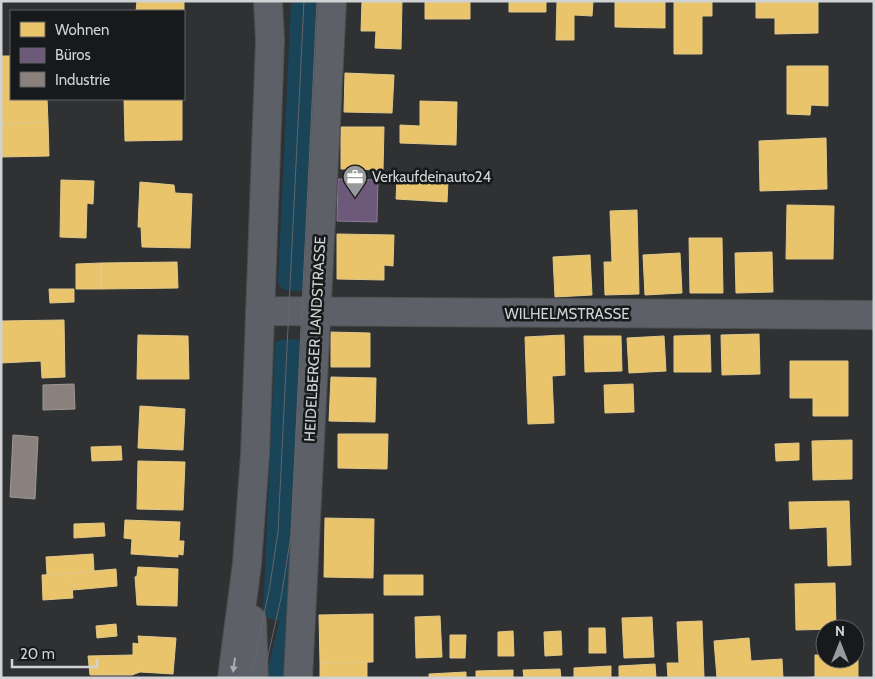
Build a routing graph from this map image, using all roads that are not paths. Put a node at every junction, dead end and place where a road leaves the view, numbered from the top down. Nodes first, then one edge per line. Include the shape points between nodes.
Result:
1 (268, 1) edge
2 (332, 1) edge
3 (260, 311) junction
4 (316, 313) junction
5 (874, 315) edge
6 (247, 564) junction
7 (232, 678) edge
8 (254, 678) edge
9 (298, 678) edge

1 - 3 street via 270,40
2 - 4 street, HEIDELBERGER LANDSTRASSE
3 - 4 street, WILHELMSTRASSE
3 - 6 street
4 - 5 street, WILHELMSTRASSE
4 - 9 street, HEIDELBERGER LANDSTRASSE
6 -> 7 street
6 - 8 street

